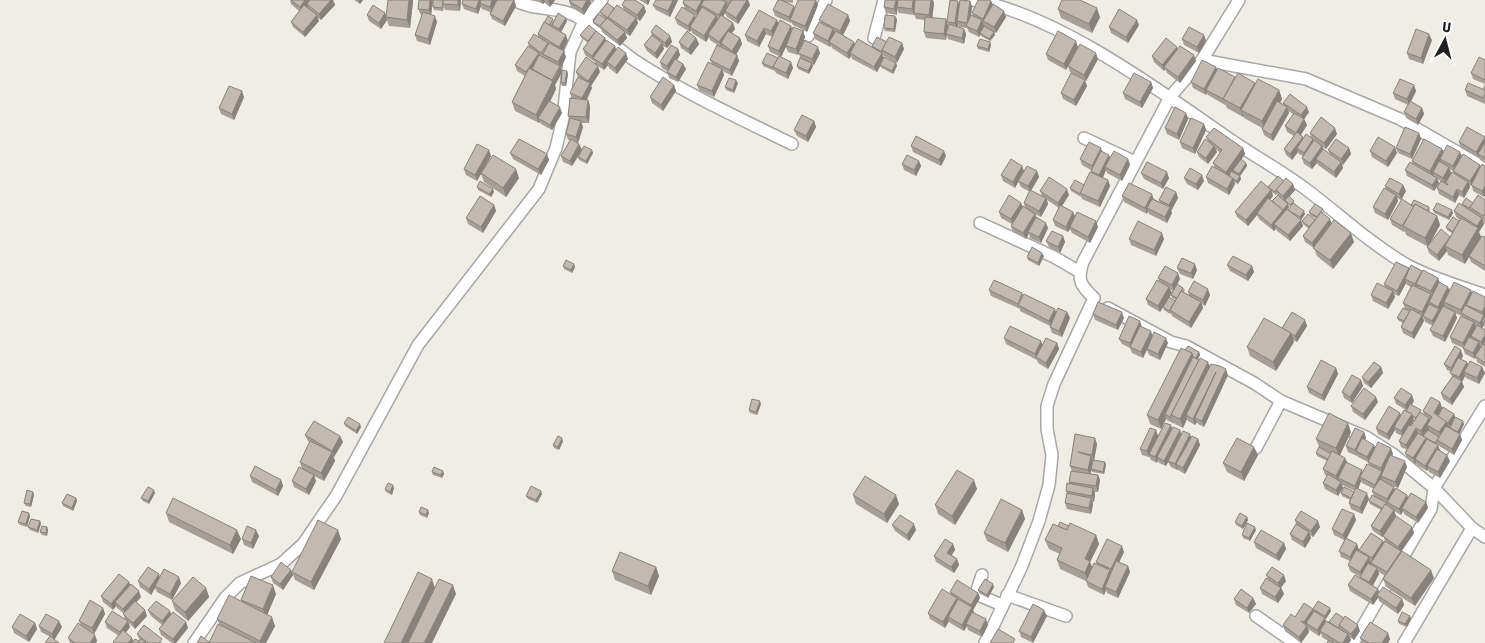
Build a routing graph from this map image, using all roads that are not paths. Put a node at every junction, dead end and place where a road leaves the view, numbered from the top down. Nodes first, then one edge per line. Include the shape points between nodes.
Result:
1 (514, 0) edge
2 (602, 0) edge
3 (826, 0) edge
4 (884, 0) edge
5 (973, 0) edge
6 (1239, 0) edge
7 (584, 21) junction
8 (808, 36) dead end
9 (874, 38) edge
10 (1202, 60) junction
11 (1170, 97) junction
12 (1084, 138) dead end
13 (792, 144) dead end
14 (1135, 162) junction
15 (1485, 168) edge
16 (980, 223) dead end
17 (1080, 272) junction
18 (1485, 295) edge
19 (1094, 298) junction
20 (1281, 401) junction
21 (1485, 406) edge
22 (1256, 448) edge
23 (1434, 488) junction
24 (1472, 528) junction
25 (1485, 537) edge
26 (982, 575) dead end
27 (1004, 600) junction
28 (1066, 616) dead end
29 (1256, 616) dead end
30 (194, 643) edge
31 (985, 643) edge
32 (1295, 643) edge
33 (1353, 643) edge
34 (1404, 643) edge

1 - 7 street via 531,7 565,12
2 - 7 street
3 - 8 street
4 - 9 street
5 - 11 street via 1033,19
6 - 10 street
7 - 13 street via 603,37 699,99
7 - 30 street via 570,52 563,118 556,148 539,189 418,345 336,496 303,544 281,564 240,583 225,598
10 - 11 street
10 - 15 street via 1306,79 1400,119
11 - 14 street
11 - 18 street via 1306,189 1366,238 1408,265
12 - 14 street
14 - 17 street
16 - 17 street
17 - 19 street via 1081,286
19 - 20 street via 1171,342 1186,346 1254,383
19 - 27 street via 1047,406 1052,455 1049,485 1021,568
20 - 22 street
20 - 23 street via 1366,437
21 - 23 street
23 - 24 street
23 - 33 street via 1426,518
24 - 25 street
24 - 34 street
26 - 27 street via 978,595
27 - 28 street
27 - 31 street
29 - 32 street

